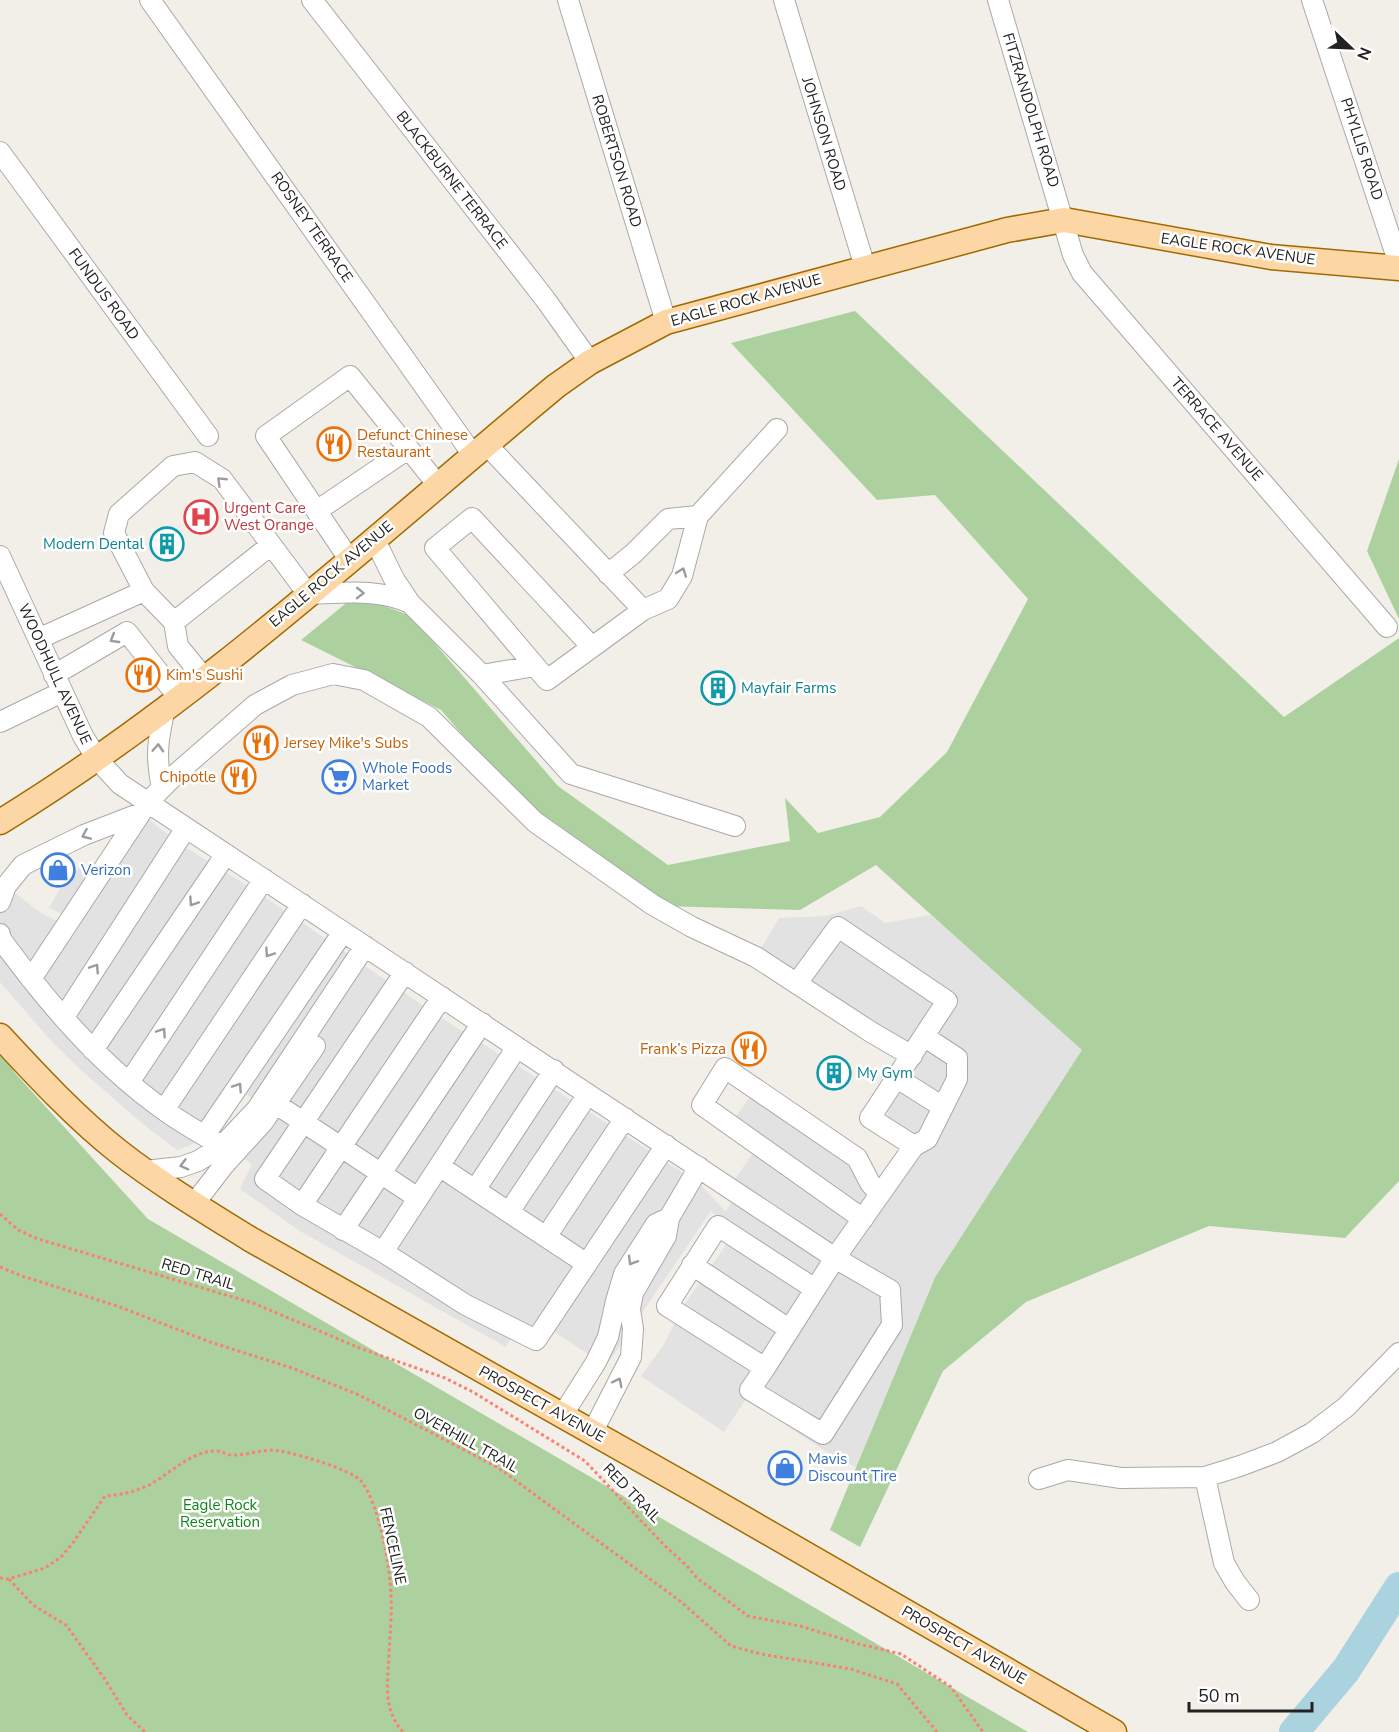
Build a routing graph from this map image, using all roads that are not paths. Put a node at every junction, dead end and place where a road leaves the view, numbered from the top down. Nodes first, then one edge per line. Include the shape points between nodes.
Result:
1 (150, 0) edge
2 (312, 0) edge
3 (568, 0) edge
4 (784, 0) edge
5 (998, 0) edge
6 (1312, 0) edge
7 (0, 153) edge
8 (1064, 220) junction
9 (1399, 264) edge
10 (865, 267) junction
11 (1399, 268) edge
12 (666, 322) junction
13 (590, 362) junction
14 (777, 429) dead end
15 (208, 436) dead end
16 (408, 449) junction
17 (479, 449) junction
18 (438, 485) junction
19 (318, 510) junction
20 (698, 516) junction
21 (374, 538) junction
22 (271, 545) junction
23 (0, 556) edge
24 (349, 559) junction
25 (608, 574) junction
26 (144, 591) junction
27 (308, 594) junction
28 (410, 603) junction
29 (643, 610) junction
30 (174, 622) junction
31 (1387, 627) dead end
32 (38, 639) junction
33 (177, 646) junction
34 (592, 647) junction
35 (535, 666) junction
36 (153, 667) junction
37 (482, 675) junction
38 (204, 678) junction
39 (58, 683) junction
40 (172, 703) junction
41 (2, 716) edge
42 (97, 759) junction
43 (162, 788) junction
44 (145, 808) junction
45 (0, 822) edge
46 (735, 826) dead end
47 (186, 828) junction
48 (226, 854) junction
49 (264, 879) junction
50 (0, 902) edge
51 (302, 904) junction
52 (343, 932) junction
53 (0, 934) edge
54 (370, 950) junction
55 (405, 972) junction
56 (31, 979) junction
57 (797, 983) junction
58 (442, 997) junction
59 (63, 1017) junction
60 (482, 1023) junction
61 (0, 1036) edge
62 (925, 1037) junction
63 (517, 1047) junction
64 (93, 1050) junction
65 (912, 1056) junction
66 (554, 1070) junction
67 (897, 1078) junction
68 (130, 1081) junction
69 (588, 1094) junction
70 (276, 1104) junction
71 (943, 1107) junction
72 (164, 1110) junction
73 (625, 1118) junction
74 (304, 1122) junction
75 (205, 1135) junction
76 (666, 1145) junction
77 (914, 1146) junction
78 (342, 1147) junction
79 (228, 1150) junction
80 (439, 1166) junction
81 (699, 1167) junction
82 (145, 1171) junction
83 (381, 1173) junction
84 (475, 1190) junction
85 (880, 1194) junction
86 (418, 1198) junction
87 (194, 1204) junction
88 (302, 1205) junction
89 (509, 1212) junction
90 (669, 1218) junction
91 (863, 1220) junction
92 (343, 1230) junction
93 (546, 1236) junction
94 (383, 1252) junction
95 (835, 1258) junction
96 (587, 1264) junction
97 (692, 1265) junction
98 (815, 1289) junction
99 (789, 1329) junction
100 (1399, 1353) edge
101 (765, 1368) junction
102 (562, 1416) junction
103 (592, 1433) junction
104 (1205, 1477) junction
105 (1039, 1479) dead end
106 (1250, 1600) dead end
107 (1114, 1732) edge

1 - 17 street, ROSNEY TERRACE
2 - 13 street, BLACKBURNE TERRACE
3 - 12 street, ROBERTSON ROAD
4 - 10 street, JOHNSON ROAD
5 - 8 street, FITZRANDOLPH ROAD
6 - 9 street, PHYLLIS ROAD
7 - 15 street, FUNDUS ROAD
8 - 10 main road, EAGLE ROCK AVENUE via 1007,230
8 - 11 main road, EAGLE ROCK AVENUE via 1271,257
8 - 31 street, TERRACE AVENUE via 1082,273
10 - 12 main road, EAGLE ROCK AVENUE
12 - 13 main road, EAGLE ROCK AVENUE
13 - 17 main road, EAGLE ROCK AVENUE
14 - 20 street
16 - 18 street
16 - 19 street
16 - 19 street via 350,376 266,436
17 - 18 main road, EAGLE ROCK AVENUE
17 - 25 street, ROSNEY TERRACE
18 - 21 main road, EAGLE ROCK AVENUE
19 - 24 street
20 - 25 street via 668,519
29 -> 20 street via 668,599 682,576
21 - 24 main road, EAGLE ROCK AVENUE
21 - 28 street
22 -> 26 street via 222,479 195,462 173,466 119,514 114,533
22 - 27 street
22 - 30 street
23 - 32 street, WOODHULL AVENUE
24 - 27 main road, EAGLE ROCK AVENUE
25 - 29 street, ROSNEY TERRACE
26 - 30 street
26 - 32 street
27 -> 28 street via 377,594 396,596
27 - 38 main road, EAGLE ROCK AVENUE
28 - 37 street
29 - 34 street
30 - 33 street
32 - 39 street, WOODHULL AVENUE
33 - 36 street
33 - 38 street
34 - 35 street via 547,680
34 - 35 street via 472,518 435,548
35 - 37 street
36 -> 39 street via 127,632
36 - 40 street
37 - 46 street via 571,774
38 - 40 main road, EAGLE ROCK AVENUE
39 - 41 street
39 - 42 street, WOODHULL AVENUE
40 - 42 main road, EAGLE ROCK AVENUE
43 -> 40 street via 157,746
42 - 44 street, WOODHULL AVENUE
42 - 45 main road, EAGLE ROCK AVENUE
43 - 44 street
43 - 57 street via 255,705 292,685 333,674 364,680 429,717 535,822 653,905 756,957
44 - 47 street, WOODHULL AVENUE
44 -> 50 street via 23,865 6,886
44 - 56 street
47 - 48 street, WOODHULL AVENUE
59 -> 47 street
48 - 49 street, WOODHULL AVENUE
48 -> 64 street
49 - 51 street, WOODHULL AVENUE
68 -> 49 street
51 - 52 street, WOODHULL AVENUE
51 -> 72 street
52 - 54 street, WOODHULL AVENUE
75 -> 52 street
53 - 56 street
54 - 55 street, WOODHULL AVENUE
54 - 70 street
54 - 79 street
55 - 58 street, WOODHULL AVENUE
55 - 74 street
56 - 59 street
57 - 62 street via 838,927 947,1001
57 - 65 street
58 - 60 street, WOODHULL AVENUE
58 - 78 street
59 - 64 street
60 - 63 street, WOODHULL AVENUE
60 - 83 street
61 - 82 main road, PROSPECT AVENUE via 94,1131
62 - 65 street
62 - 71 street via 957,1058 957,1079
63 - 66 street, WOODHULL AVENUE
63 - 80 street
64 - 68 street
65 - 67 street
66 - 69 street, WOODHULL AVENUE
66 - 84 street
67 - 71 street
67 - 77 street via 870,1118
68 - 72 street
69 - 73 street, WOODHULL AVENUE
69 - 89 street
70 - 74 street
70 - 79 street via 263,1122
71 - 77 street via 927,1139
72 - 75 street
73 - 76 street, WOODHULL AVENUE
73 - 93 street
74 - 78 street
74 - 88 street via 265,1179
75 - 79 street
76 - 81 street, WOODHULL AVENUE
76 - 96 street
77 - 85 street
78 - 83 street
78 - 88 street
79 -> 82 street via 181,1167
79 - 87 street
80 - 84 street
80 - 86 street
81 - 90 street
81 - 95 street, WOODHULL AVENUE
82 - 87 main road, PROSPECT AVENUE
83 - 86 street
83 - 92 street
84 - 89 street
85 - 91 street
85 - 91 street via 856,1158 725,1068 702,1105
86 - 94 street
87 - 102 main road, PROSPECT AVENUE
88 - 92 street
89 - 93 street
90 -> 102 street via 656,1224 624,1275 608,1337
103 -> 90 street via 631,1357 633,1293 666,1236
91 - 95 street
92 - 94 street
93 - 96 street
94 - 96 street via 466,1305 536,1340
95 - 98 street
95 - 101 street, WOODHULL AVENUE via 890,1290 892,1325 823,1434 750,1390
97 - 98 street via 718,1226
97 - 99 street
97 - 101 street via 668,1306
98 - 99 street
99 - 101 street
100 - 104 street via 1346,1407 1312,1433 1277,1452
102 - 103 main road, PROSPECT AVENUE
103 - 107 main road, PROSPECT AVENUE
104 - 105 street via 1121,1478 1068,1470
104 - 106 street via 1224,1563

